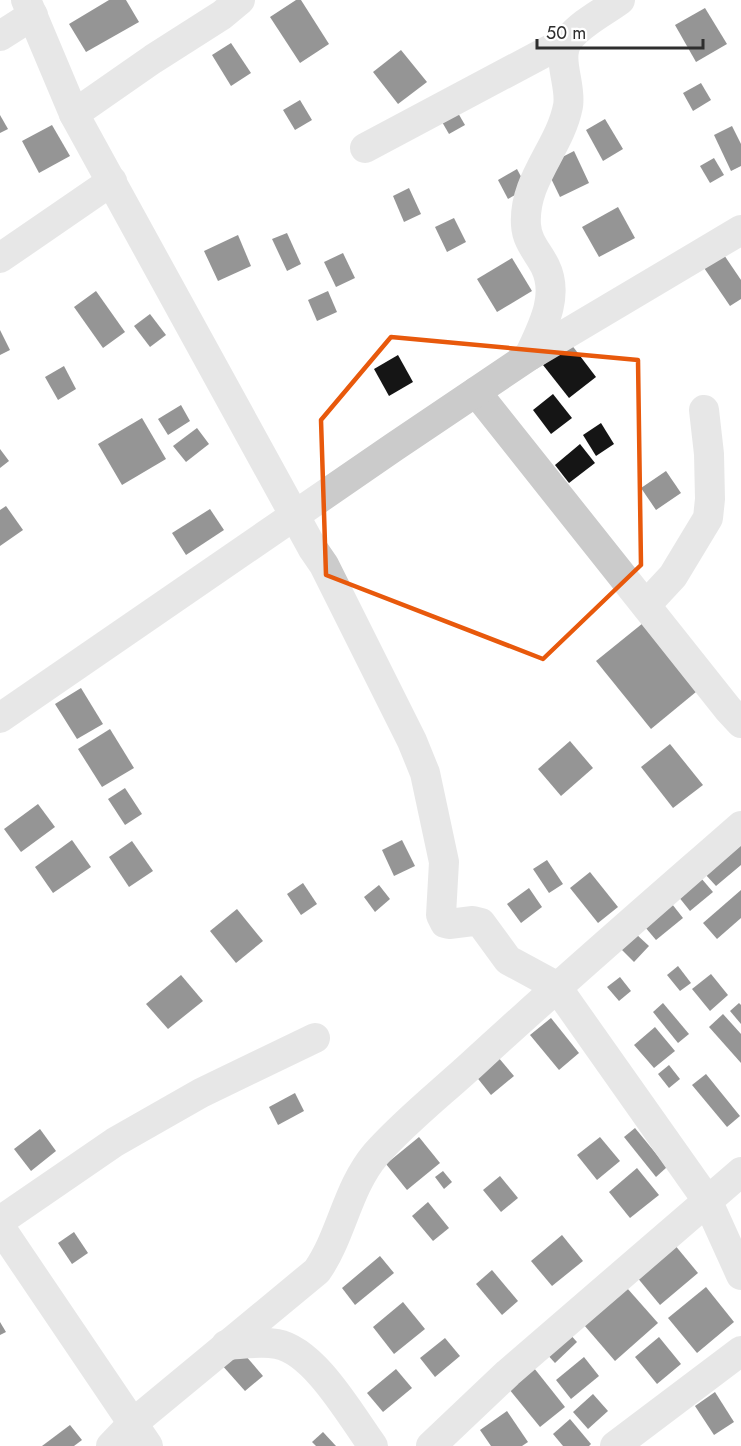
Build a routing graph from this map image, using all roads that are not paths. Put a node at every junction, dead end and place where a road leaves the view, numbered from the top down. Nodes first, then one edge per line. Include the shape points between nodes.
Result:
1 (240, 0) edge
2 (620, 0) edge
3 (30, 8) edge
4 (0, 36) edge
5 (568, 40) junction
6 (74, 114) junction
7 (365, 148) dead end
8 (112, 181) junction
9 (741, 230) edge
10 (0, 258) edge
11 (529, 356) junction
12 (476, 392) junction
13 (704, 410) dead end
14 (296, 514) junction
15 (646, 605) junction
16 (0, 718) edge
17 (741, 723) edge
18 (741, 826) edge
19 (556, 986) junction
20 (315, 1038) dead end
21 (741, 1172) edge
22 (707, 1200) junction
23 (0, 1221) edge
24 (0, 1227) edge
25 (741, 1275) edge
26 (226, 1345) junction
27 (741, 1351) edge
28 (140, 1435) edge
29 (111, 1446) edge
30 (373, 1446) edge
31 (430, 1446) edge
32 (615, 1446) edge

1 - 6 street
2 - 5 street
3 - 4 street
3 - 6 street
5 - 7 street
5 - 11 street via 564,53 568,106 528,203 526,226 550,278 551,301
6 - 8 street
8 - 10 street
8 - 14 street
9 - 11 street
11 - 12 street
12 - 14 street
12 - 15 street
13 - 15 street via 709,454 708,518 672,576
14 - 16 street
14 - 19 street via 407,730 425,773 444,862 443,920 448,924 481,923 508,960
15 - 17 street
18 - 19 street
19 - 22 street
19 - 26 street via 375,1156 317,1271
20 - 23 street via 201,1093 116,1142
21 - 22 street
22 - 25 street
22 - 31 street
24 - 28 street
26 - 28 street
26 - 30 street via 277,1344 296,1350 316,1368
27 - 32 street
28 - 29 street

